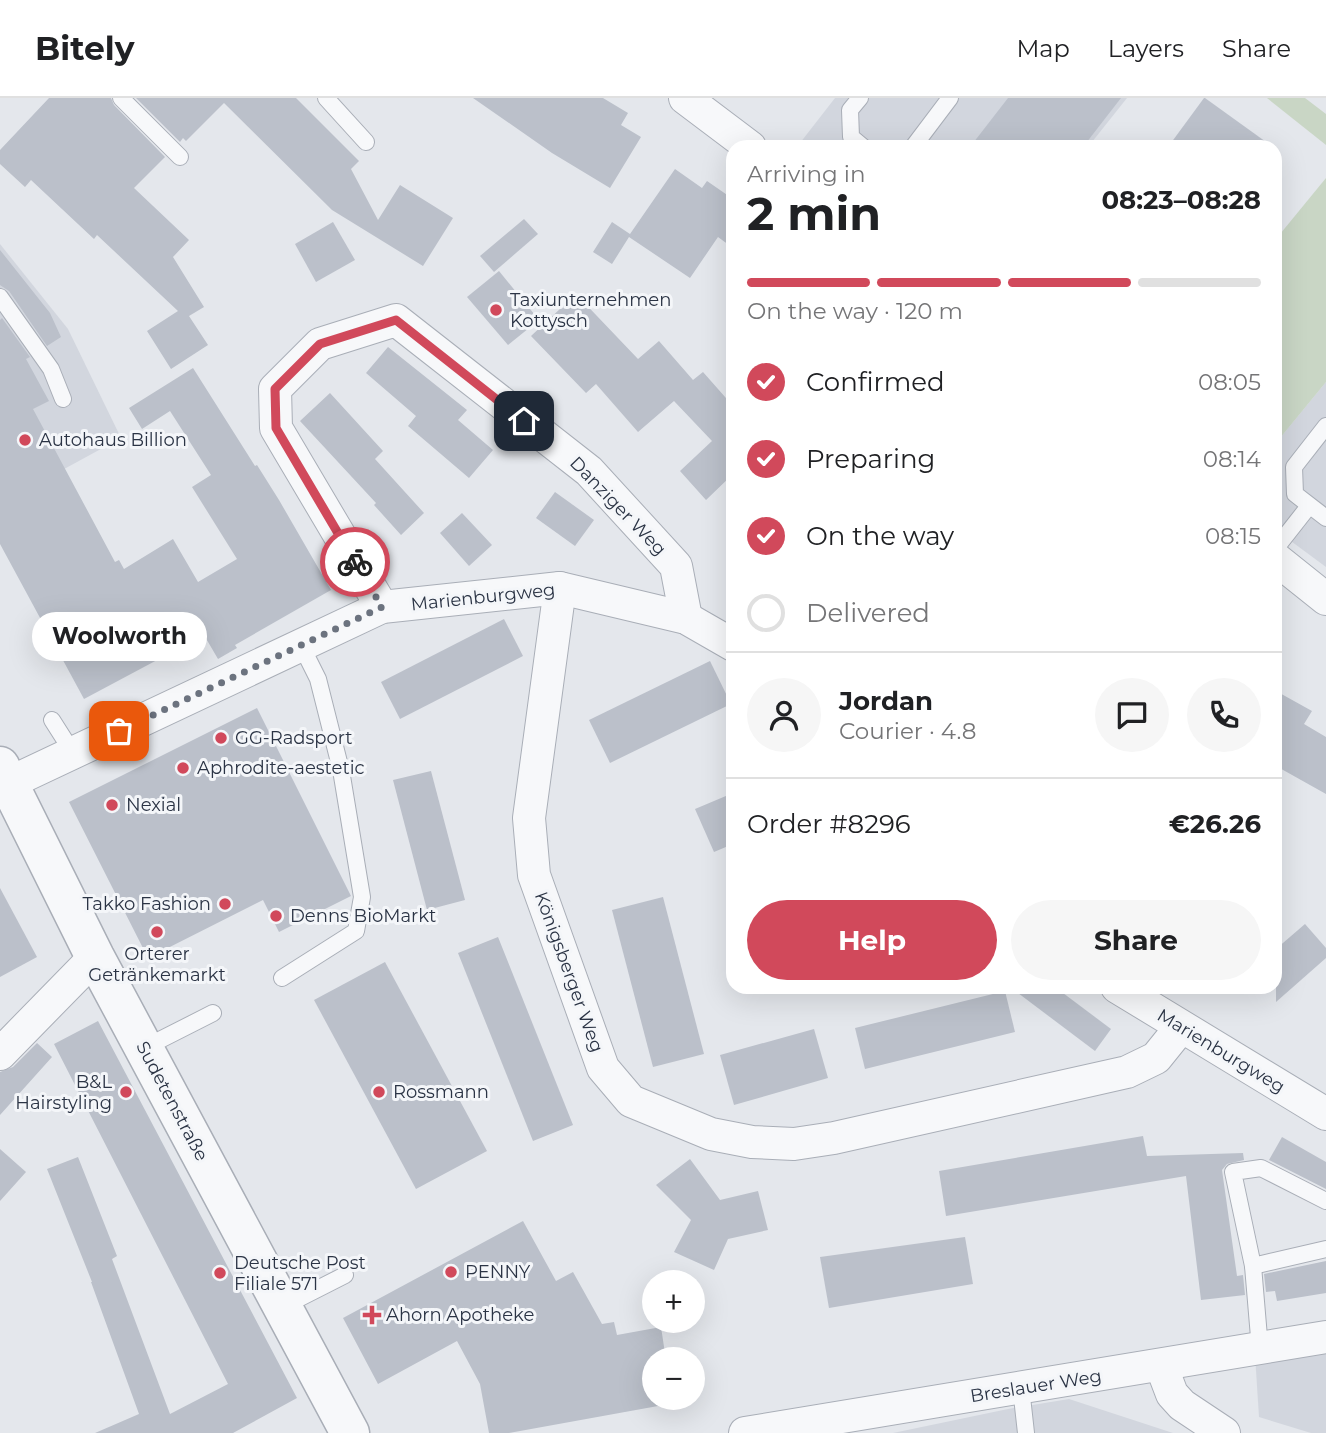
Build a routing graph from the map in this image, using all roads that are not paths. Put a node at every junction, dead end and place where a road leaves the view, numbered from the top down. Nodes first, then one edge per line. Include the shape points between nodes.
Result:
1 (121, 98) edge
2 (326, 98) edge
3 (685, 98) edge
4 (860, 98) edge
5 (950, 98) edge
6 (741, 140) edge
7 (855, 140) edge
8 (918, 140) edge
9 (366, 142) dead end
10 (180, 157) dead end
11 (0, 297) edge
12 (63, 399) dead end
13 (1326, 426) edge
14 (1309, 506) junction
15 (1326, 518) edge
16 (1282, 540) edge
17 (1282, 564) edge
18 (560, 588) junction
19 (1326, 599) edge
20 (382, 607) junction
21 (687, 618) junction
22 (726, 641) edge
23 (301, 645) junction
24 (52, 720) dead end
25 (73, 752) junction
26 (5, 774) edge
27 (95, 957) junction
28 (282, 978) dead end
29 (1128, 994) edge
30 (213, 1013) dead end
31 (1181, 1027) junction
32 (144, 1048) junction
33 (0, 1054) edge
34 (1326, 1114) edge
35 (1326, 1201) edge
36 (1326, 1249) edge
37 (1253, 1266) junction
38 (345, 1275) dead end
39 (284, 1306) junction
40 (1326, 1337) edge
41 (1260, 1349) junction
42 (1161, 1366) junction
43 (1021, 1388) junction
44 (350, 1433) edge
45 (745, 1433) edge
46 (1026, 1433) edge
47 (1224, 1433) edge

1 - 10 lane
2 - 9 lane
3 - 6 street
4 - 7 lane via 850,110
5 - 8 lane
11 - 12 lane via 51,369
13 - 14 lane via 1294,467 1294,494
14 - 15 lane
14 - 16 lane
17 - 19 street
18 - 20 street, Marienburgweg
18 - 21 street, Marienburgweg
18 - 31 street, Königsberger Weg via 529,818 534,875 603,1068 631,1101 710,1134 794,1144 1127,1072 1156,1058
20 - 21 street, Danziger Weg via 276,428 275,389 320,344 396,320 589,471 677,566
20 - 23 street, Marienburgweg
21 - 22 street, Marienburgweg
23 - 25 street, Marienburgweg
23 - 28 lane via 318,680 341,771 362,897 356,931
24 - 25 lane
25 - 26 street, Marienburgweg
26 - 27 street, Sudetenstraße
27 - 32 street, Sudetenstraße
27 - 33 street
29 - 31 street, Marienburgweg
30 - 32 lane
31 - 34 street, Marienburgweg
32 - 39 street, Sudetenstraße
35 - 37 lane via 1261,1168 1233,1172
36 - 37 lane
37 - 41 lane
38 - 39 lane
39 - 44 street, Sudetenstraße
40 - 41 street, Breslauer Weg
41 - 42 street, Breslauer Weg
42 - 43 street, Breslauer Weg
42 - 47 street via 1172,1394 1182,1405
43 - 45 street, Breslauer Weg
43 - 46 lane

